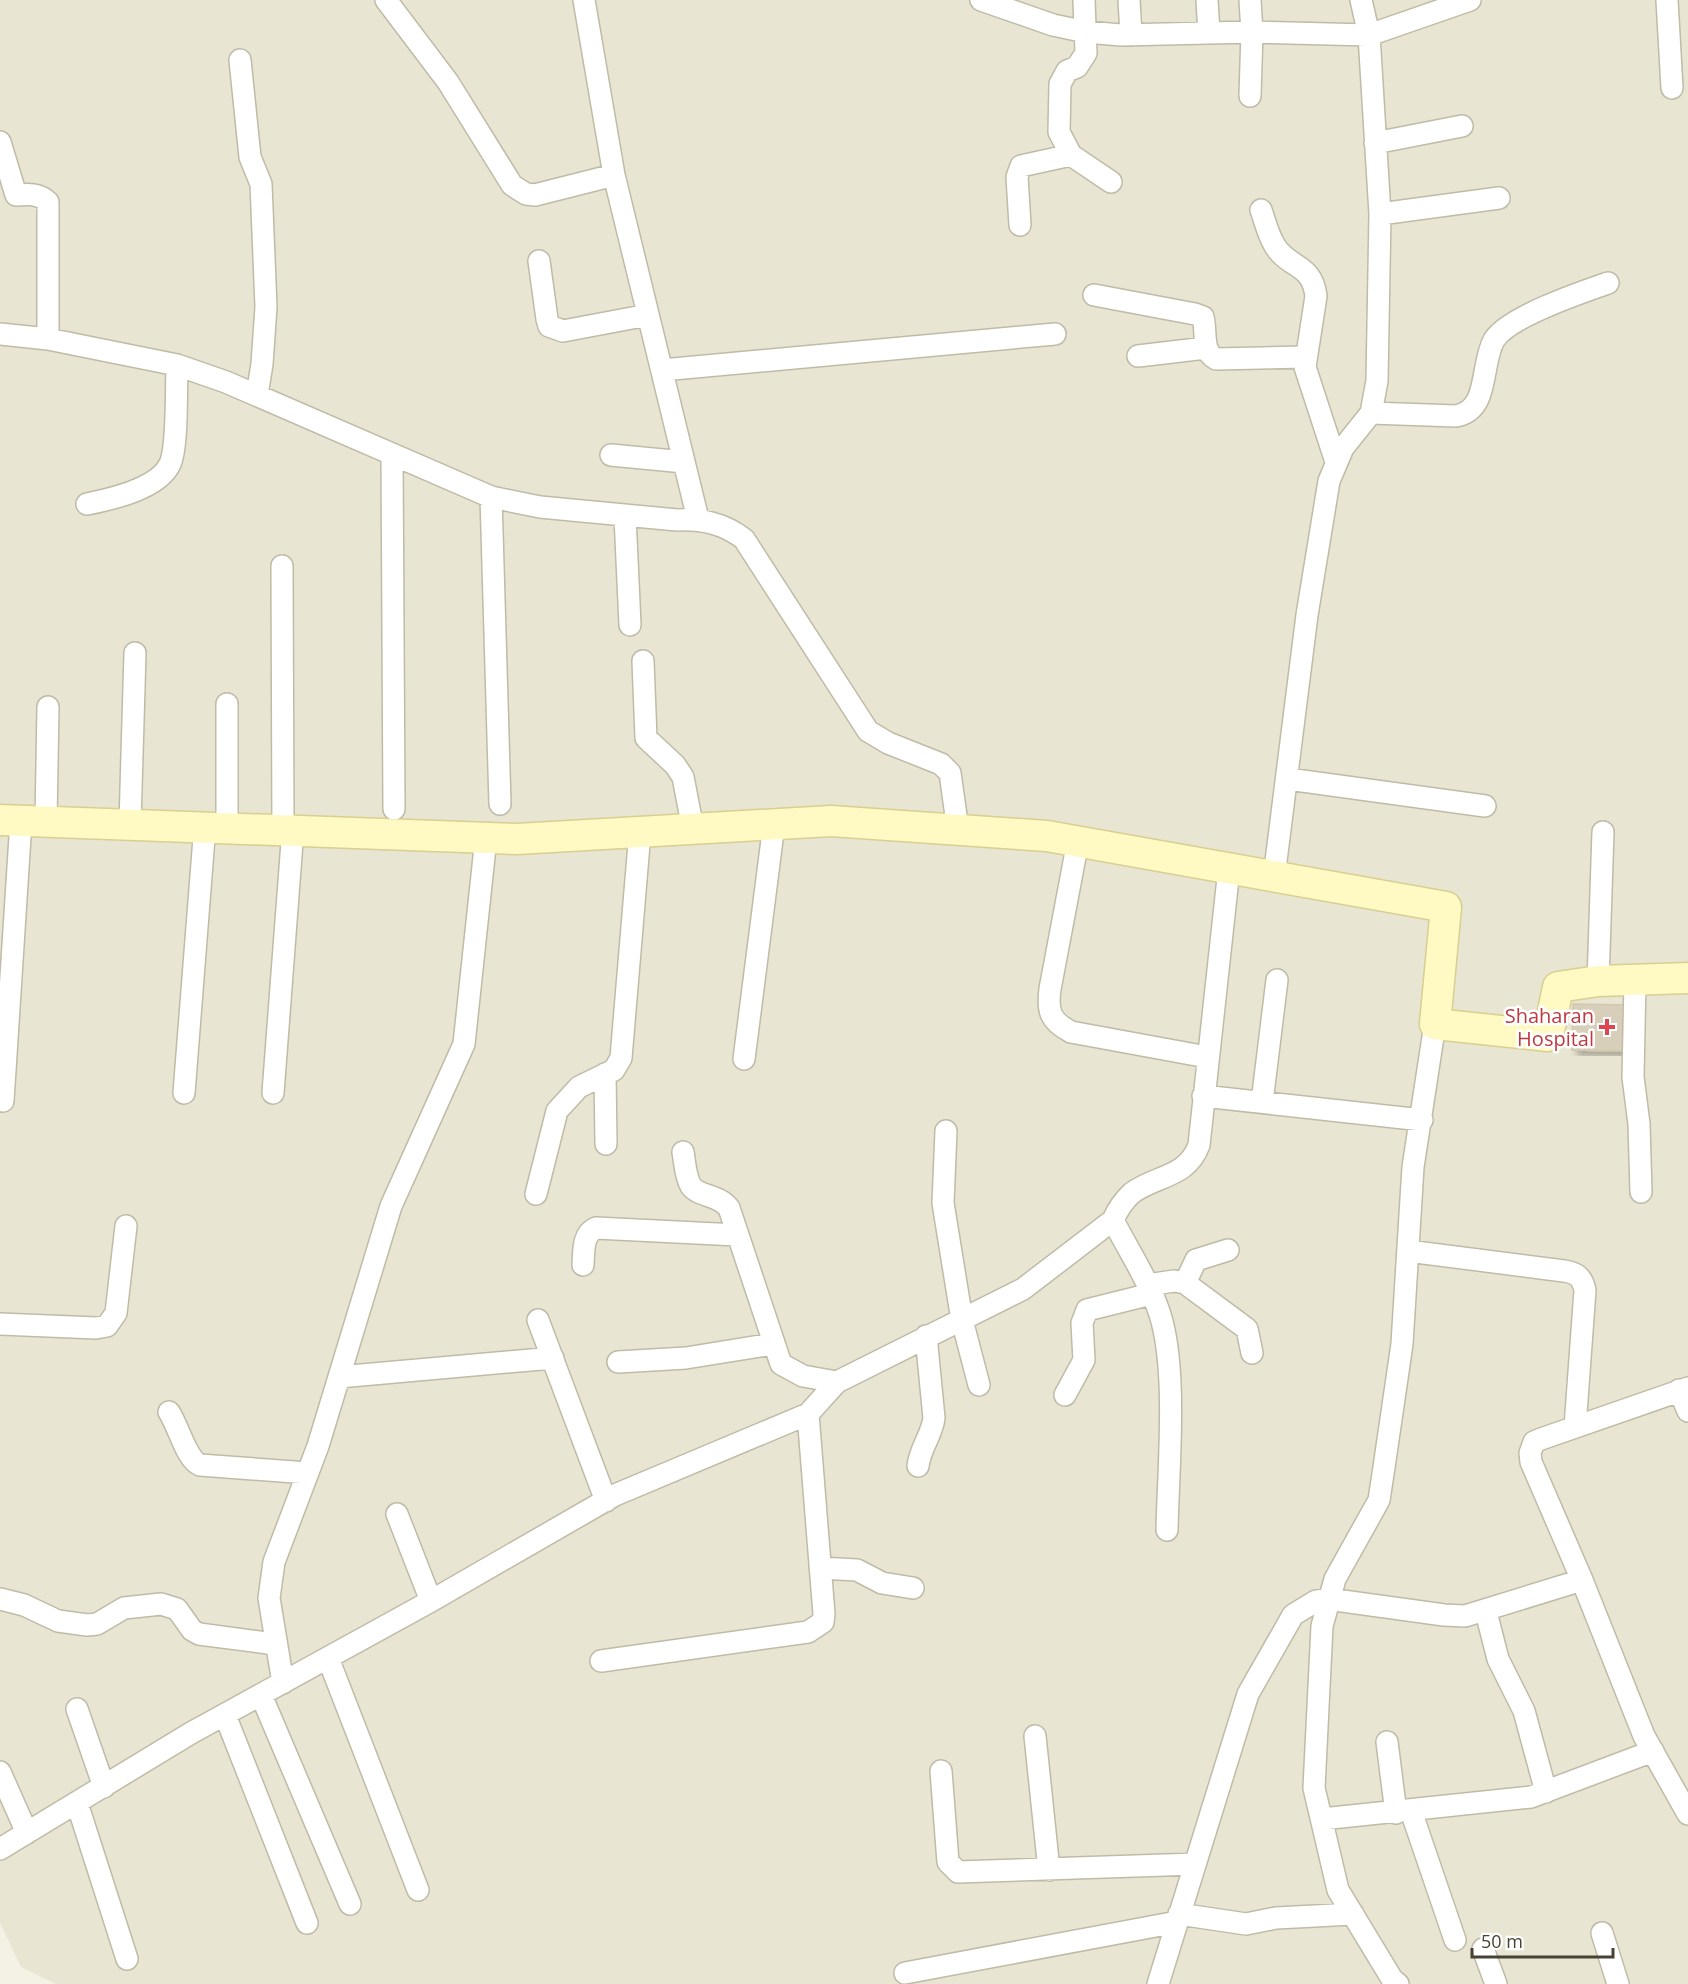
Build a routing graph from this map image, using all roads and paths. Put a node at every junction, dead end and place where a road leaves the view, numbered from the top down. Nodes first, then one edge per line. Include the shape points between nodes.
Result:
1 (386, 0) edge
2 (584, 0) edge
3 (981, 0) edge
4 (1084, 0) edge
5 (1129, 0) edge
6 (1207, 0) edge
7 (1250, 0) edge
8 (1361, 0) edge
9 (1470, 0) edge
10 (1667, 0) edge
11 (1086, 32) junction
12 (1252, 32) junction
13 (1209, 33) junction
14 (1131, 35) junction
15 (1369, 35) junction
16 (240, 60) dead end
17 (1672, 88) dead end
18 (1250, 96) dead end
19 (1462, 126) dead end
20 (0, 142) edge
21 (1376, 143) junction
22 (1071, 155) junction
23 (614, 175) junction
24 (1111, 182) dead end
25 (8, 195) edge
26 (1499, 198) dead end
27 (1261, 210) dead end
28 (1380, 214) junction
29 (1020, 225) dead end
30 (539, 261) dead end
31 (1608, 283) dead end
32 (1094, 294) dead end
33 (648, 315) junction
34 (0, 334) edge
35 (1055, 334) dead end
36 (48, 339) junction
37 (1206, 348) junction
38 (1138, 357) dead end
39 (1305, 357) junction
40 (177, 365) junction
41 (662, 370) junction
42 (257, 395) junction
43 (1371, 413) junction
44 (392, 454) junction
45 (611, 455) dead end
46 (684, 462) junction
47 (1336, 462) junction
48 (491, 497) junction
49 (87, 504) dead end
50 (625, 516) junction
51 (698, 519) junction
52 (282, 566) dead end
53 (630, 625) dead end
54 (135, 653) dead end
55 (643, 661) dead end
56 (227, 704) dead end
57 (48, 707) dead end
58 (1288, 779) junction
59 (500, 804) dead end
60 (1485, 806) dead end
61 (394, 809) dead end
62 (22, 821) edge
63 (130, 824) junction
64 (774, 824) junction
65 (216, 826) junction
66 (288, 829) junction
67 (693, 829) junction
68 (958, 830) junction
69 (640, 832) junction
70 (1603, 832) dead end
71 (486, 837) junction
72 (1078, 842) junction
73 (1229, 869) junction
74 (1274, 878) junction
75 (1688, 978) edge
76 (1277, 980) dead end
77 (1598, 981) junction
78 (1635, 981) junction
79 (1435, 1024) junction
80 (1207, 1057) junction
81 (744, 1059) dead end
82 (605, 1074) junction
83 (273, 1093) dead end
84 (184, 1094) dead end
85 (1203, 1096) junction
86 (3, 1101) dead end
87 (1262, 1102) junction
88 (1422, 1120) junction
89 (946, 1131) dead end
90 (606, 1144) dead end
91 (683, 1152) dead end
92 (1641, 1192) dead end
93 (536, 1194) dead end
94 (1113, 1220) junction
95 (126, 1226) dead end
96 (737, 1235) junction
97 (1228, 1250) dead end
98 (1408, 1251) junction
99 (583, 1265) dead end
100 (1185, 1283) junction
101 (1149, 1290) junction
102 (538, 1320) dead end
103 (962, 1320) junction
104 (0, 1324) edge
105 (926, 1336) junction
106 (773, 1344) junction
107 (1252, 1353) dead end
108 (553, 1358) junction
109 (618, 1362) dead end
110 (339, 1377) junction
111 (837, 1383) junction
112 (979, 1385) dead end
113 (1683, 1389) edge
114 (1065, 1395) dead end
115 (1688, 1411) edge
116 (169, 1412) dead end
117 (808, 1413) junction
118 (1575, 1427) junction
119 (918, 1466) dead end
120 (308, 1473) junction
121 (606, 1501) junction
122 (397, 1514) dead end
123 (1167, 1530) dead end
124 (820, 1568) junction
125 (1582, 1580) junction
126 (913, 1588) dead end
127 (0, 1599) edge
128 (1328, 1599) junction
129 (431, 1601) junction
130 (1486, 1611) junction
131 (275, 1644) junction
132 (328, 1658) junction
133 (601, 1661) dead end
134 (283, 1683) junction
135 (261, 1695) junction
136 (77, 1709) dead end
137 (225, 1715) junction
138 (1035, 1736) dead end
139 (1387, 1742) dead end
140 (1653, 1751) junction
141 (940, 1771) dead end
142 (0, 1772) edge
143 (104, 1787) junction
144 (1546, 1792) junction
145 (77, 1803) junction
146 (1403, 1812) junction
147 (1688, 1814) edge
148 (1322, 1819) junction
149 (27, 1833) junction
150 (0, 1849) edge
151 (1195, 1864) junction
152 (1049, 1870) junction
153 (418, 1890) dead end
154 (351, 1904) dead end
155 (1353, 1914) junction
156 (1178, 1918) junction
157 (307, 1923) dead end
158 (1602, 1933) dead end
159 (1455, 1940) dead end
160 (1483, 1949) dead end
161 (127, 1959) dead end
162 (906, 1973) dead end
163 (1158, 1984) edge
164 (1398, 1984) edge
165 (1496, 1984) edge
166 (1618, 1984) edge

1 - 23 street via 437,66 512,185 535,195
2 - 23 street
3 - 11 street
4 - 11 street
5 - 14 street
6 - 13 street
7 - 12 street
8 - 15 street
9 - 15 street
10 - 17 street
11 - 14 street
11 - 22 street via 1082,61 1067,71 1060,84 1059,132
12 - 13 street
12 - 15 street
12 - 18 street
13 - 14 street
15 - 21 street
16 - 42 street via 250,157 261,184 266,316
19 - 21 street
20 - 25 street
21 - 28 street
22 - 24 street
22 - 29 street via 1021,166 1017,177
23 - 33 street
25 - 36 street via 42,196 48,202
26 - 28 street
27 - 39 street via 1274,246 1310,275 1315,285
28 - 43 street via 1377,381
30 - 33 street via 547,319 555,330
31 - 43 street via 1542,309 1495,337 1477,402 1467,414
32 - 37 street via 1203,317
33 - 41 street
34 - 36 street
35 - 41 street
36 - 40 street
37 - 38 street
37 - 39 street via 1216,359
39 - 47 street via 1309,384
40 - 42 street
40 - 49 street via 170,463 159,477 134,491
41 - 46 street
42 - 44 street
43 - 47 street
44 - 48 street
44 - 61 street
45 - 46 street
46 - 51 street
47 - 58 street via 1329,482 1307,615
48 - 50 street via 540,507
48 - 59 street
50 - 51 street
50 - 53 street
51 - 68 street via 724,526 744,539 868,730 888,743 940,764 950,773
52 - 66 street
54 - 63 street
55 - 67 street via 645,738 683,777
56 - 65 street
57 - 62 street
58 - 60 street
58 - 74 street
62 - 63 street
62 - 86 street
63 - 65 street
64 - 67 street
64 - 68 street via 831,821
64 - 81 street
65 - 66 street
65 - 84 street
66 - 71 street
66 - 83 street
67 - 69 street
68 - 72 street
69 - 71 street via 517,839
69 - 82 street via 621,1058 614,1070
70 - 77 street
71 - 110 street via 464,1044 391,1206
72 - 73 street
72 - 80 street via 1050,989 1050,1017 1071,1032
73 - 74 street
73 - 80 street
74 - 79 street via 1446,907
75 - 78 street
76 - 87 street
77 - 78 street
77 - 79 street via 1558,987 1548,1036
78 - 92 street via 1633,1077
79 - 88 street
80 - 85 street
82 - 90 street
82 - 93 street via 579,1087 557,1111
85 - 87 street
85 - 94 street via 1199,1145 1194,1158 1184,1168 1134,1192 1121,1203
87 - 88 street
88 - 98 street via 1413,1167
89 - 103 street via 943,1203
91 - 96 street via 691,1186 723,1201
94 - 101 street
94 - 103 street via 1023,1289
95 - 104 street via 116,1313 107,1326
96 - 99 street via 596,1228 586,1237
96 - 106 street
97 - 100 street via 1196,1260
98 - 118 street via 1564,1270 1583,1279
98 - 128 street via 1402,1344 1379,1500
100 - 101 street via 1173,1281
100 - 107 street via 1247,1329
101 - 114 street via 1087,1310 1082,1323 1084,1360
101 - 123 street via 1158,1306 1166,1341
102 - 108 street
103 - 105 street
103 - 112 street
105 - 111 street
105 - 119 street via 934,1418
106 - 109 street via 686,1358
106 - 111 street via 781,1364 790,1370
108 - 110 street
108 - 121 street
110 - 120 street
111 - 117 street
113 - 115 street
113 - 118 street
116 - 120 street via 188,1454 201,1465
117 - 121 street
117 - 124 street
118 - 125 street via 1534,1442 1530,1453
120 - 131 street via 269,1581
121 - 129 street
122 - 129 street
124 - 126 street via 857,1570 882,1584
124 - 133 street via 824,1614 816,1628
125 - 130 street
125 - 140 street
127 - 131 street via 58,1621 87,1625 97,1624 124,1608 161,1604 177,1609 199,1634
128 - 130 street via 1444,1615 1466,1616
128 - 148 street via 1322,1626 1314,1788
128 - 151 street via 1303,1607 1293,1615 1248,1694
129 - 132 street
130 - 144 street via 1498,1659 1524,1711
131 - 134 street
132 - 134 street
132 - 153 street
134 - 135 street
135 - 137 street
135 - 154 street
136 - 143 street
137 - 143 street
137 - 157 street
138 - 152 street
139 - 146 street
140 - 144 street
140 - 147 street
141 - 152 street via 951,1867 966,1874
142 - 149 street
143 - 145 street
144 - 146 street via 1501,1802
145 - 149 street
145 - 161 street
146 - 148 street
146 - 159 street
148 - 155 street via 1338,1890
149 - 150 street
151 - 152 street
151 - 156 street
155 - 156 street via 1276,1918 1246,1924
155 - 164 street
156 - 162 street
156 - 163 street
158 - 166 street
160 - 165 street

